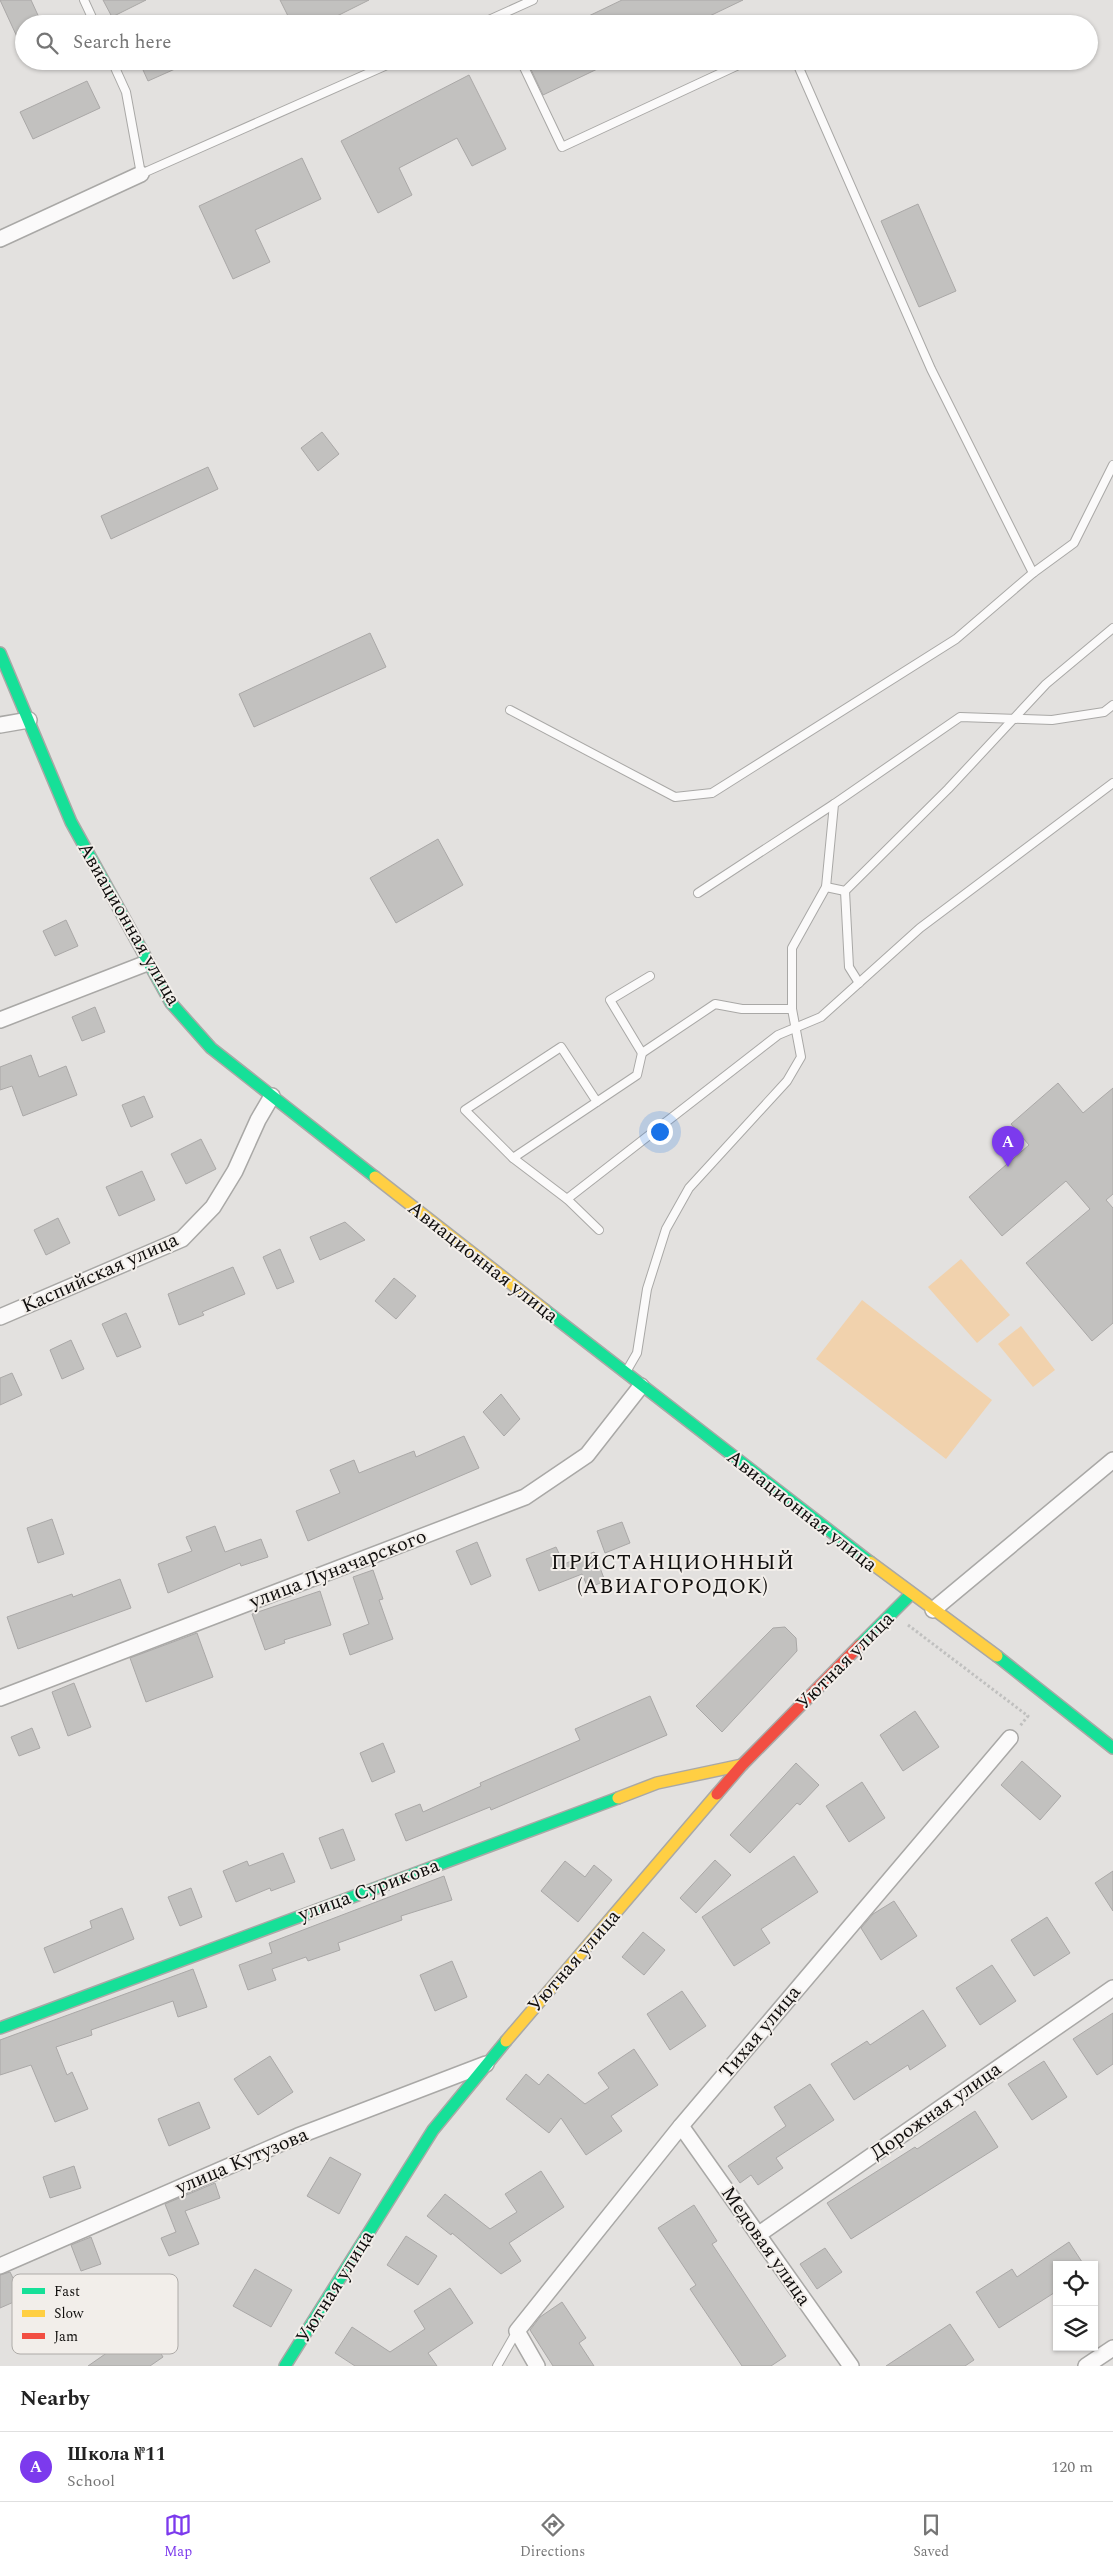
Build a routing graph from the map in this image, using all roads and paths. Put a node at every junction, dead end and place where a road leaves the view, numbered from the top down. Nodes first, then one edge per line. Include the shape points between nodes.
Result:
1 (84, 0) edge
2 (533, 0) edge
3 (91, 15) edge
4 (499, 15) edge
5 (116, 70) edge
6 (376, 70) edge
7 (525, 70) edge
8 (728, 70) edge
9 (800, 70) edge
10 (141, 174) junction
11 (0, 239) edge
12 (1113, 465) edge
13 (1033, 573) junction
14 (1113, 628) edge
15 (0, 653) edge
16 (1113, 705) edge
17 (510, 710) dead end
18 (1013, 719) junction
19 (29, 720) junction
20 (0, 725) edge
21 (1113, 783) edge
22 (834, 804) junction
23 (826, 887) junction
24 (845, 891) junction
25 (698, 893) dead end
26 (146, 963) junction
27 (650, 976) dead end
28 (859, 983) junction
29 (792, 1009) junction
30 (0, 1020) edge
31 (796, 1028) junction
32 (642, 1053) junction
33 (272, 1096) junction
34 (597, 1102) junction
35 (513, 1158) junction
36 (567, 1199) junction
37 (599, 1230) dead end
38 (0, 1317) edge
39 (625, 1374) junction
40 (641, 1386) junction
41 (1113, 1460) edge
42 (911, 1594) junction
43 (933, 1610) junction
44 (893, 1613) junction
45 (0, 1698) edge
46 (1010, 1738) joint
47 (1113, 1748) edge
48 (742, 1765) junction
49 (1113, 1988) edge
50 (0, 2028) edge
51 (487, 2063) junction
52 (681, 2126) junction
53 (758, 2234) junction
54 (0, 2266) edge
55 (516, 2331) junction
56 (1113, 2348) edge
57 (285, 2366) edge
58 (497, 2366) edge
59 (538, 2366) edge
60 (851, 2366) edge
61 (1086, 2366) edge

1 - 3 lane
2 - 4 lane
5 - 10 lane via 126,92
6 - 10 lane
7 - 8 lane via 562,147
9 - 13 lane via 931,369
10 - 11 street
12 - 13 lane via 1074,542
13 - 17 lane via 956,640 712,793 675,797
14 - 18 lane via 1046,684
15 - 19 street, Авиационная улица
16 - 18 lane via 1104,712 1052,720
18 - 22 lane via 960,717
18 - 24 lane
19 - 20 street
19 - 26 street, Авиационная улица via 71,822
21 - 28 lane via 920,928
22 - 23 lane
22 - 25 lane
23 - 24 lane
23 - 29 lane via 792,948
24 - 28 lane via 849,966
26 - 30 street
26 - 33 street, Авиационная улица via 171,1003 211,1048
27 - 32 lane via 610,1000
28 - 31 lane via 821,1017
29 - 31 lane
29 - 32 lane via 742,1009 715,1004
31 - 36 lane via 778,1035
31 - 39 lane via 801,1057 787,1082 689,1188 666,1229 647,1289 637,1352
32 - 34 lane via 637,1075
33 - 38 street, Каспийская улица via 235,1171 213,1207 182,1239
33 - 39 street, Авиационная улица
34 - 35 lane
34 - 35 lane via 561,1047 465,1110
35 - 36 lane
36 - 37 lane
39 - 40 street, Авиационная улица
40 - 42 street, Авиационная улица
40 - 45 street, улица Луначарского via 587,1455 525,1497
41 - 43 street
42 - 43 street, Авиационная улица
42 - 44 street, Уютная улица
43 - 47 street, Авиационная улица via 1013,1668
44 - 46 path via 1028,1716
44 - 48 street, Уютная улица
46 - 52 street, Тихая улица
48 - 50 street, улица Сурикова via 657,1783
48 - 51 street, Уютная улица
49 - 53 street, Дорожная улица
51 - 54 street, улица Кутузова via 298,2136
51 - 57 street, Уютная улица via 433,2130
52 - 53 street, Медовая улица
52 - 55 street, Тихая улица
53 - 60 street, Медовая улица
55 - 58 lane
55 - 59 street
56 - 61 street

